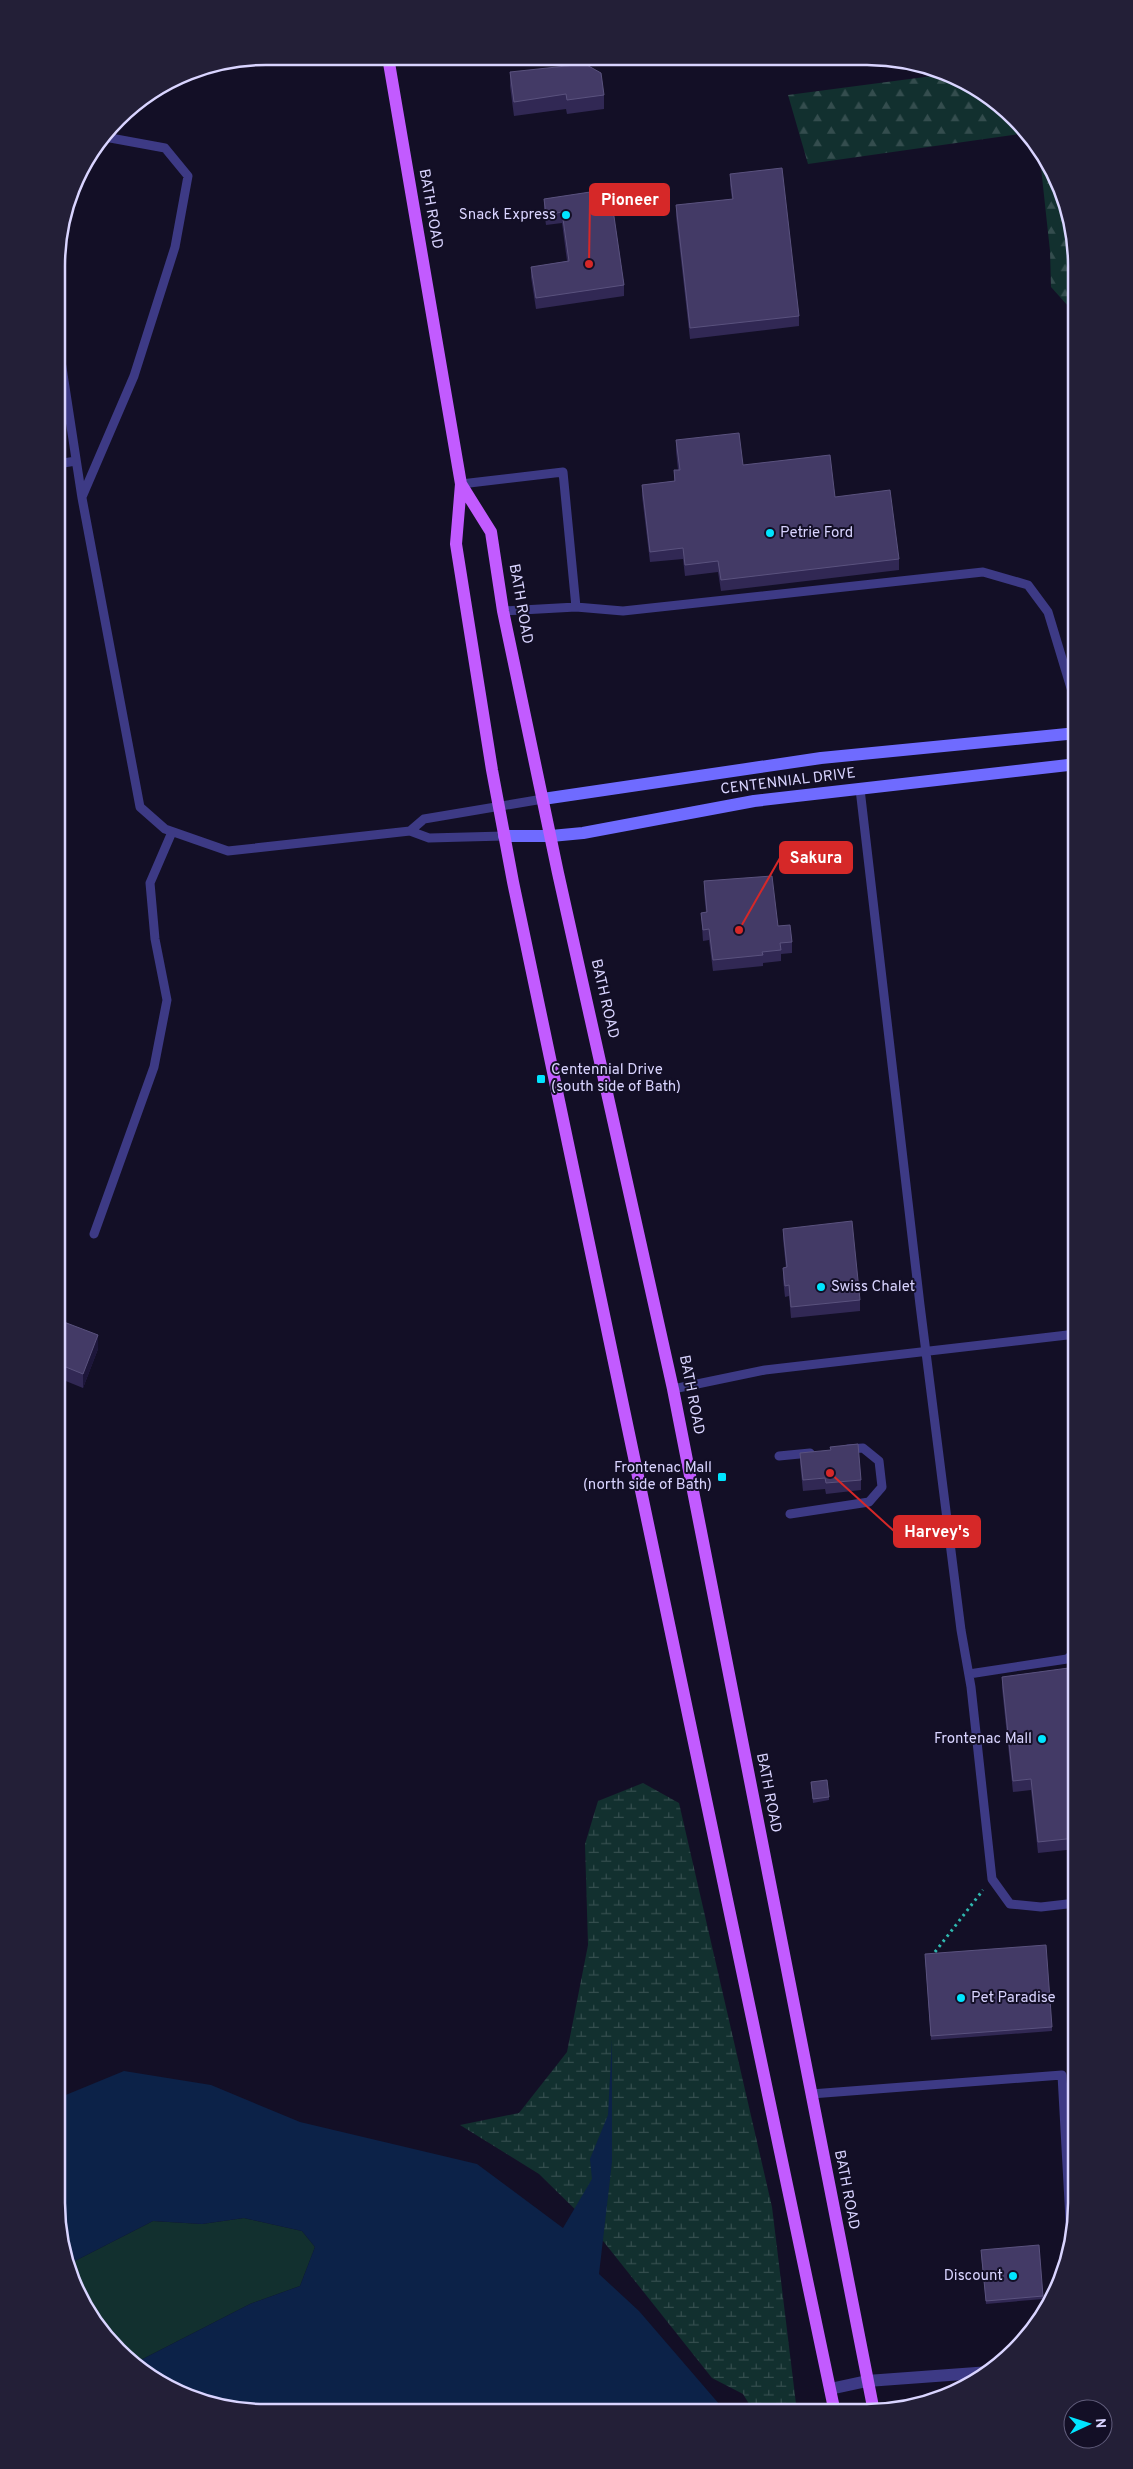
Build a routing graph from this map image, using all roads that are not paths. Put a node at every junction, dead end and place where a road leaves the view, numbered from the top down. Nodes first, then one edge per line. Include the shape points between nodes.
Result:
1 (389, 65) edge
2 (110, 139) edge
3 (65, 388) edge
4 (76, 461) junction
5 (65, 463) edge
6 (461, 484) junction
7 (82, 498) junction
8 (576, 607) junction
9 (504, 611) junction
10 (1068, 678) edge
11 (1068, 735) edge
12 (1068, 765) edge
13 (860, 789) junction
14 (543, 799) junction
15 (498, 806) junction
16 (410, 831) junction
17 (172, 832) junction
18 (504, 836) junction
19 (551, 836) junction
20 (94, 1234) dead end
21 (1068, 1335) edge
22 (926, 1352) junction
23 (673, 1389) junction
24 (834, 1451) edge
25 (824, 1452) edge
26 (779, 1456) dead end
27 (790, 1514) dead end
28 (1068, 1658) edge
29 (969, 1674) junction
30 (1068, 1904) edge
31 (810, 2094) junction
32 (1068, 2184) edge
33 (974, 2373) edge
34 (867, 2381) junction
35 (830, 2389) junction
36 (833, 2404) edge
37 (872, 2404) edge

1 - 6 main road, BATH ROAD
2 - 7 lane via 165,148 188,176 175,247 134,376
3 - 4 lane
4 - 5 lane
4 - 7 lane
6 - 8 lane via 563,472
6 - 9 main road, BATH ROAD via 491,532
6 - 15 main road, BATH ROAD via 456,544
7 - 17 lane via 140,808
8 - 9 lane
8 - 10 lane via 624,611 983,572 1028,585 1048,612
9 - 14 main road, BATH ROAD
11 - 14 main road, CENTENNIAL DRIVE via 820,758
12 - 13 main road, CENTENNIAL DRIVE
13 - 19 main road, CENTENNIAL DRIVE via 754,801
13 - 22 lane
14 - 15 lane
14 - 19 main road, BATH ROAD
15 - 16 lane via 424,819
15 - 18 main road, BATH ROAD
16 - 17 lane via 228,850
16 - 18 lane via 429,838
17 - 20 lane via 150,883 155,939 167,1000 154,1066
18 - 19 main road, CENTENNIAL DRIVE
18 - 35 main road, BATH ROAD
19 - 23 main road, BATH ROAD
21 - 22 lane
22 - 23 lane via 765,1370
22 - 29 lane
23 - 31 main road, BATH ROAD
24 - 27 lane via 863,1448 879,1461 882,1486 870,1502
25 - 26 lane
28 - 29 lane
29 - 30 lane via 992,1880 1010,1904 1041,1907
31 - 32 lane via 1062,2075
31 - 34 main road, BATH ROAD
33 - 34 street
34 - 35 street
34 - 37 main road, BATH ROAD
35 - 36 main road, BATH ROAD

